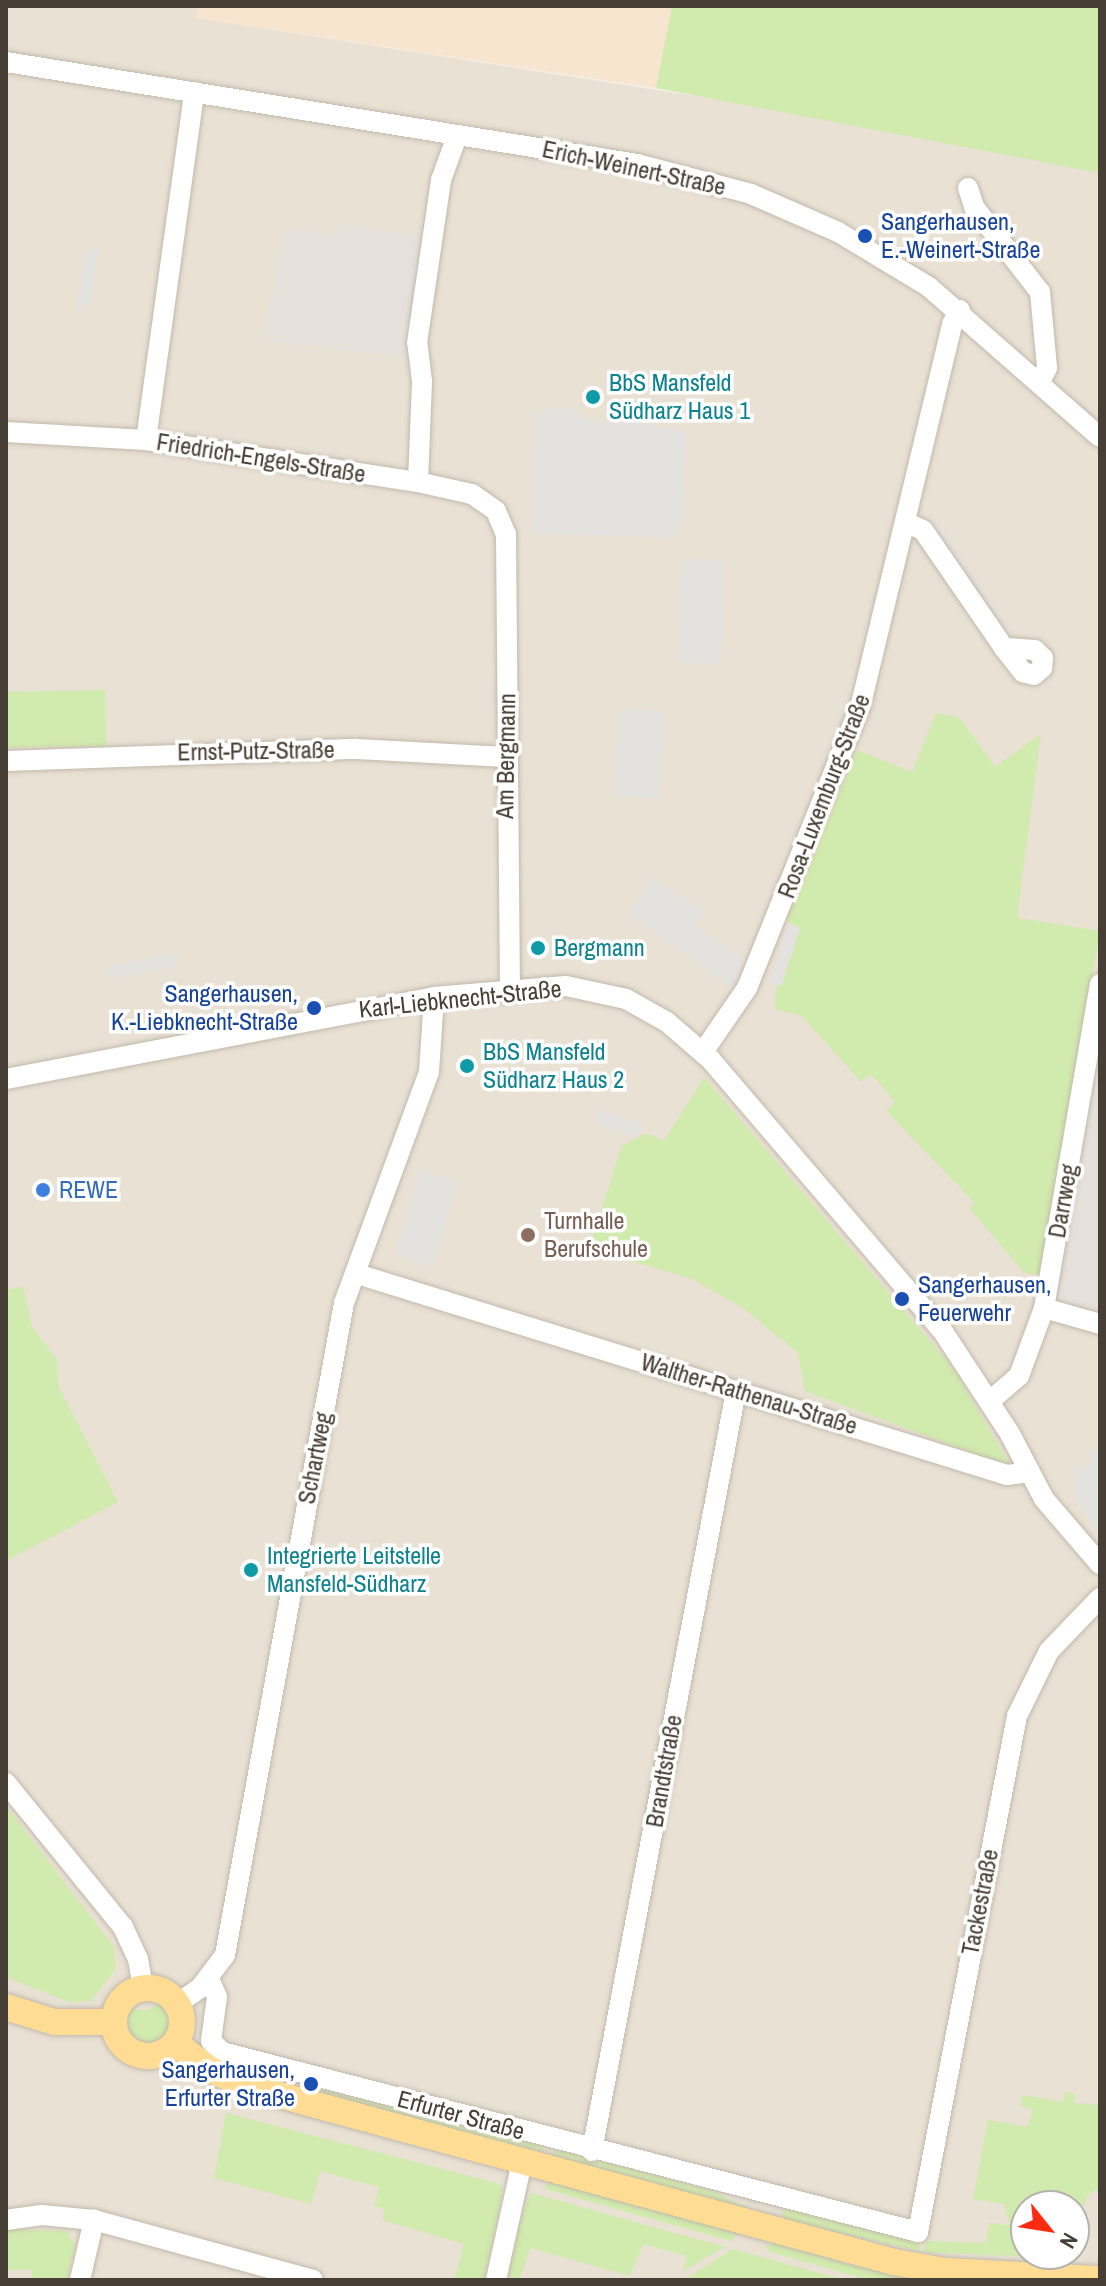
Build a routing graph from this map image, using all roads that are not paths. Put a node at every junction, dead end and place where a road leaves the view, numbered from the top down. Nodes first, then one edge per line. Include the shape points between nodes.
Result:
1 (6, 62) edge
2 (194, 92) junction
3 (457, 136) junction
4 (968, 188) dead end
5 (960, 310) junction
6 (1040, 382) junction
7 (6, 432) edge
8 (1100, 437) edge
9 (146, 440) junction
10 (418, 482) junction
11 (502, 521) joint
12 (907, 523) junction
13 (1004, 648) dead end
14 (506, 757) junction
15 (6, 761) edge
16 (1100, 984) edge
17 (510, 991) junction
18 (434, 997) junction
19 (703, 1052) junction
20 (6, 1079) edge
21 (357, 1274) junction
22 (1044, 1308) junction
23 (1100, 1324) edge
24 (736, 1391) junction
25 (990, 1401) junction
26 (1030, 1472) junction
27 (1100, 1564) edge
28 (1100, 1598) edge
29 (6, 1783) edge
30 (209, 1979) junction
31 (143, 1988) junction
32 (177, 2004) junction
33 (6, 2007) edge
34 (114, 2022) junction
35 (175, 2043) junction
36 (592, 2151) junction
37 (522, 2162) junction
38 (780, 2197) junction
39 (6, 2220) edge
40 (94, 2220) junction
41 (772, 2229) junction
42 (918, 2232) joint
43 (1100, 2279) edge
44 (80, 2280) edge
45 (313, 2280) edge
46 (496, 2280) edge

1 - 2 street, Erich-Weinert-Straße
2 - 3 street, Erich-Weinert-Straße
2 - 9 street
3 - 5 street, Erich-Weinert-Straße via 637,164 751,194 861,245
3 - 10 street via 441,180 417,343 422,381
4 - 6 street via 974,207 1040,292 1047,370
5 - 6 street, Erich-Weinert-Straße
5 - 12 street, Rosa-Luxemburg-Straße via 952,324
6 - 8 street, Erich-Weinert-Straße
7 - 9 street, Friedrich-Engels-Straße
9 - 10 street, Friedrich-Engels-Straße
10 - 11 street, Friedrich-Engels-Straße via 472,494
11 - 14 street, Am Bergmann
12 - 13 street via 923,530
12 - 19 street, Rosa-Luxemburg-Straße via 854,725 747,988
14 - 15 street, Ernst-Putz-Straße via 357,749
14 - 17 street, Am Bergmann
16 - 22 street, Darrweg
17 - 18 street, Karl-Liebknecht-Straße
17 - 19 street, Karl-Liebknecht-Straße via 566,986 614,995 655,1014
18 - 20 street, Karl-Liebknecht-Straße
18 - 21 street, Schartweg via 429,1072
19 - 25 street, Karl-Liebknecht-Straße via 942,1330
21 - 24 street, Walther-Rathenau-Straße
21 - 30 street, Schartweg via 342,1311 227,1946
22 - 23 street
22 - 25 street, Darrweg via 1019,1376
24 - 26 street, Walther-Rathenau-Straße via 1007,1475
24 - 36 street, Brandtstraße
25 - 26 street, Karl-Liebknecht-Straße
26 - 27 street via 1050,1507
28 - 42 street, Tackestraße via 1049,1651 1017,1716
29 - 31 street via 123,1927 138,1959
30 - 32 street, Schartweg
30 - 36 street, Erfurter Straße via 217,1997 211,2041 222,2052
31 - 32 main road via 163,1991
31 - 34 main road via 122,1999
32 - 35 main road via 182,2021
33 - 34 main road via 54,2022
34 - 35 main road via 120,2042 137,2054 155,2055
35 - 37 main road, Erfurter Straße via 210,2070 244,2084
36 - 38 street, Erfurter Straße
37 - 41 main road, Erfurter Straße
37 - 46 street
38 - 41 street
38 - 42 street, Erfurter Straße
39 - 40 street via 42,2215
40 - 44 street
40 - 45 street
41 - 43 main road, Erfurter Straße via 927,2269

